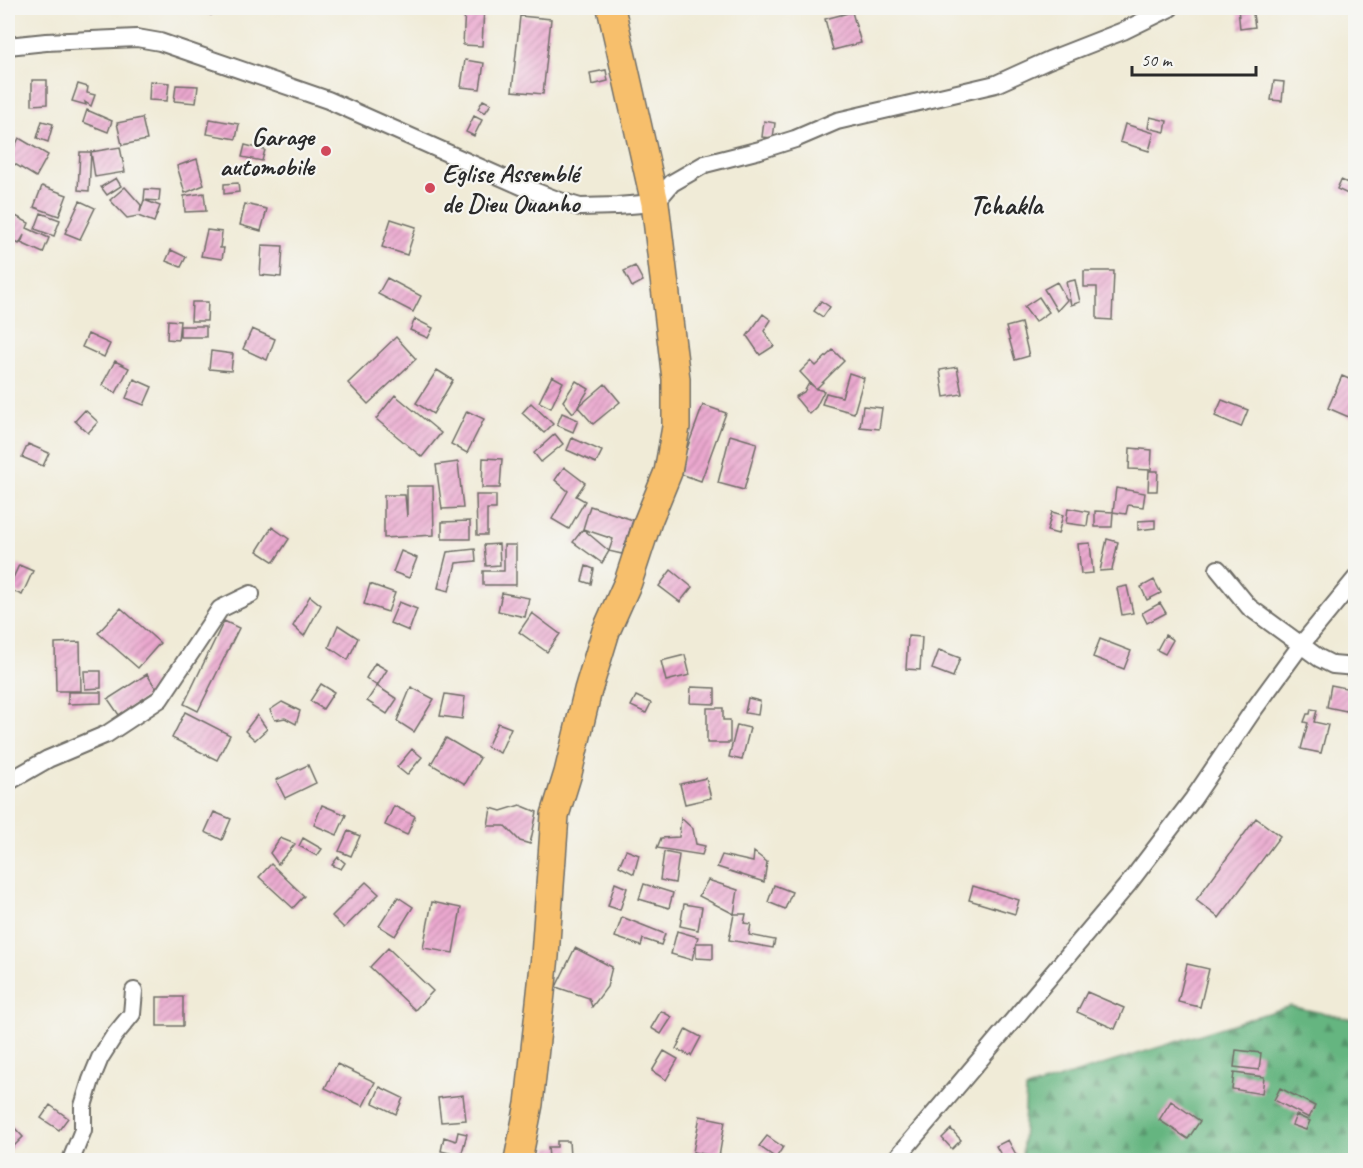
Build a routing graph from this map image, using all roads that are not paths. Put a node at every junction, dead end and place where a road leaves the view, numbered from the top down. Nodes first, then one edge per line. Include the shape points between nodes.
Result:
1 (611, 8) edge
2 (1170, 8) edge
3 (8, 46) edge
4 (655, 203) junction
5 (1218, 569) dead end
6 (1356, 578) edge
7 (251, 594) dead end
8 (1301, 645) junction
9 (1356, 667) edge
10 (8, 782) edge
11 (134, 991) dead end
12 (71, 1161) edge
13 (518, 1161) edge
14 (895, 1161) edge

1 - 4 main road
2 - 4 street via 996,84 837,121 795,139 705,164 672,183
3 - 4 street via 137,38 160,42 328,100 560,201 580,207
4 - 13 main road via 676,379 676,427 668,472 606,631 555,815 545,956 529,1104
5 - 8 street via 1249,608
6 - 8 street
7 - 10 street via 220,609 160,699 106,734 48,759
8 - 9 street via 1332,665
8 - 14 street via 1129,883
11 - 12 street via 132,1014 105,1050 91,1080 83,1106 83,1130

